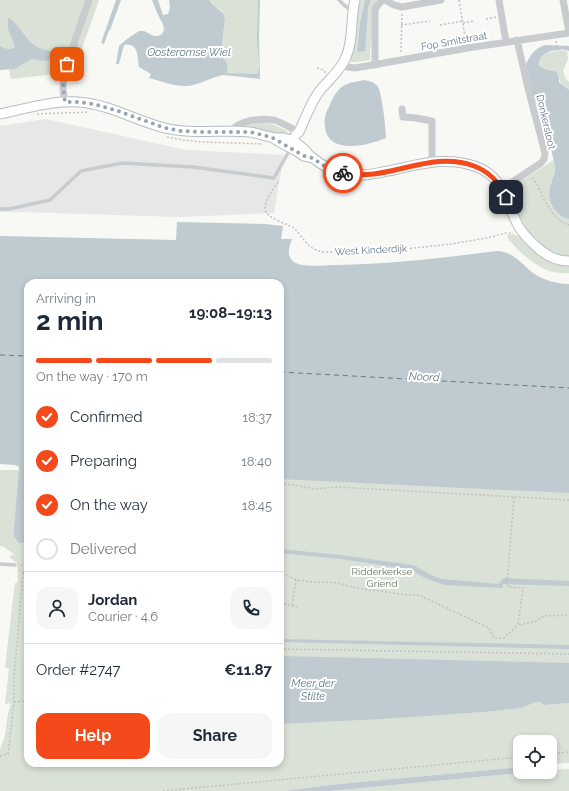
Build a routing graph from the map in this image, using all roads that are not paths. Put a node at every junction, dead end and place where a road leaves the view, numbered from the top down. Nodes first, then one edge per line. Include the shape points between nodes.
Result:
1 (89, 0) edge
2 (339, 0) edge
3 (354, 0) edge
4 (382, 0) edge
5 (385, 0) edge
6 (440, 0) edge
7 (499, 0) edge
8 (563, 0) edge
9 (352, 11) junction
10 (569, 32) edge
11 (517, 40) junction
12 (506, 42) junction
13 (375, 65) junction
14 (342, 66) junction
15 (65, 102) junction
16 (402, 110) dead end
17 (0, 114) edge
18 (230, 132) junction
19 (299, 132) junction
20 (292, 146) junction
21 (432, 162) junction
22 (502, 189) junction
23 (0, 209) edge
24 (569, 261) edge
25 (0, 564) edge
26 (15, 564) road end

1 - 15 street via 64,72
2 - 9 lane
3 - 9 street
4 - 13 street via 375,9
5 - 6 street via 402,7
7 - 12 street
8 - 10 street
9 - 14 street via 350,49
10 - 11 street, Fop Smitstraat
11 - 12 street, Fop Smitstraat
11 - 22 street, Donkersloot via 544,159
12 - 13 street, Fop Smitstraat
13 - 14 street, Fop Smitstraat via 355,68
14 - 19 street via 318,94
15 - 17 street
15 - 18 street via 94,104 181,131
16 - 21 street via 403,117 432,121
18 - 19 street via 243,122 275,120
18 - 20 street via 250,132 281,138
19 - 20 street via 300,137
20 - 21 street via 304,156 344,174 374,174
20 - 23 lane via 274,178 193,167 122,163 81,171 50,200 10,210
21 - 22 street via 456,161 470,164 491,175
22 - 24 street via 516,229 542,252
25 - 26 lane

